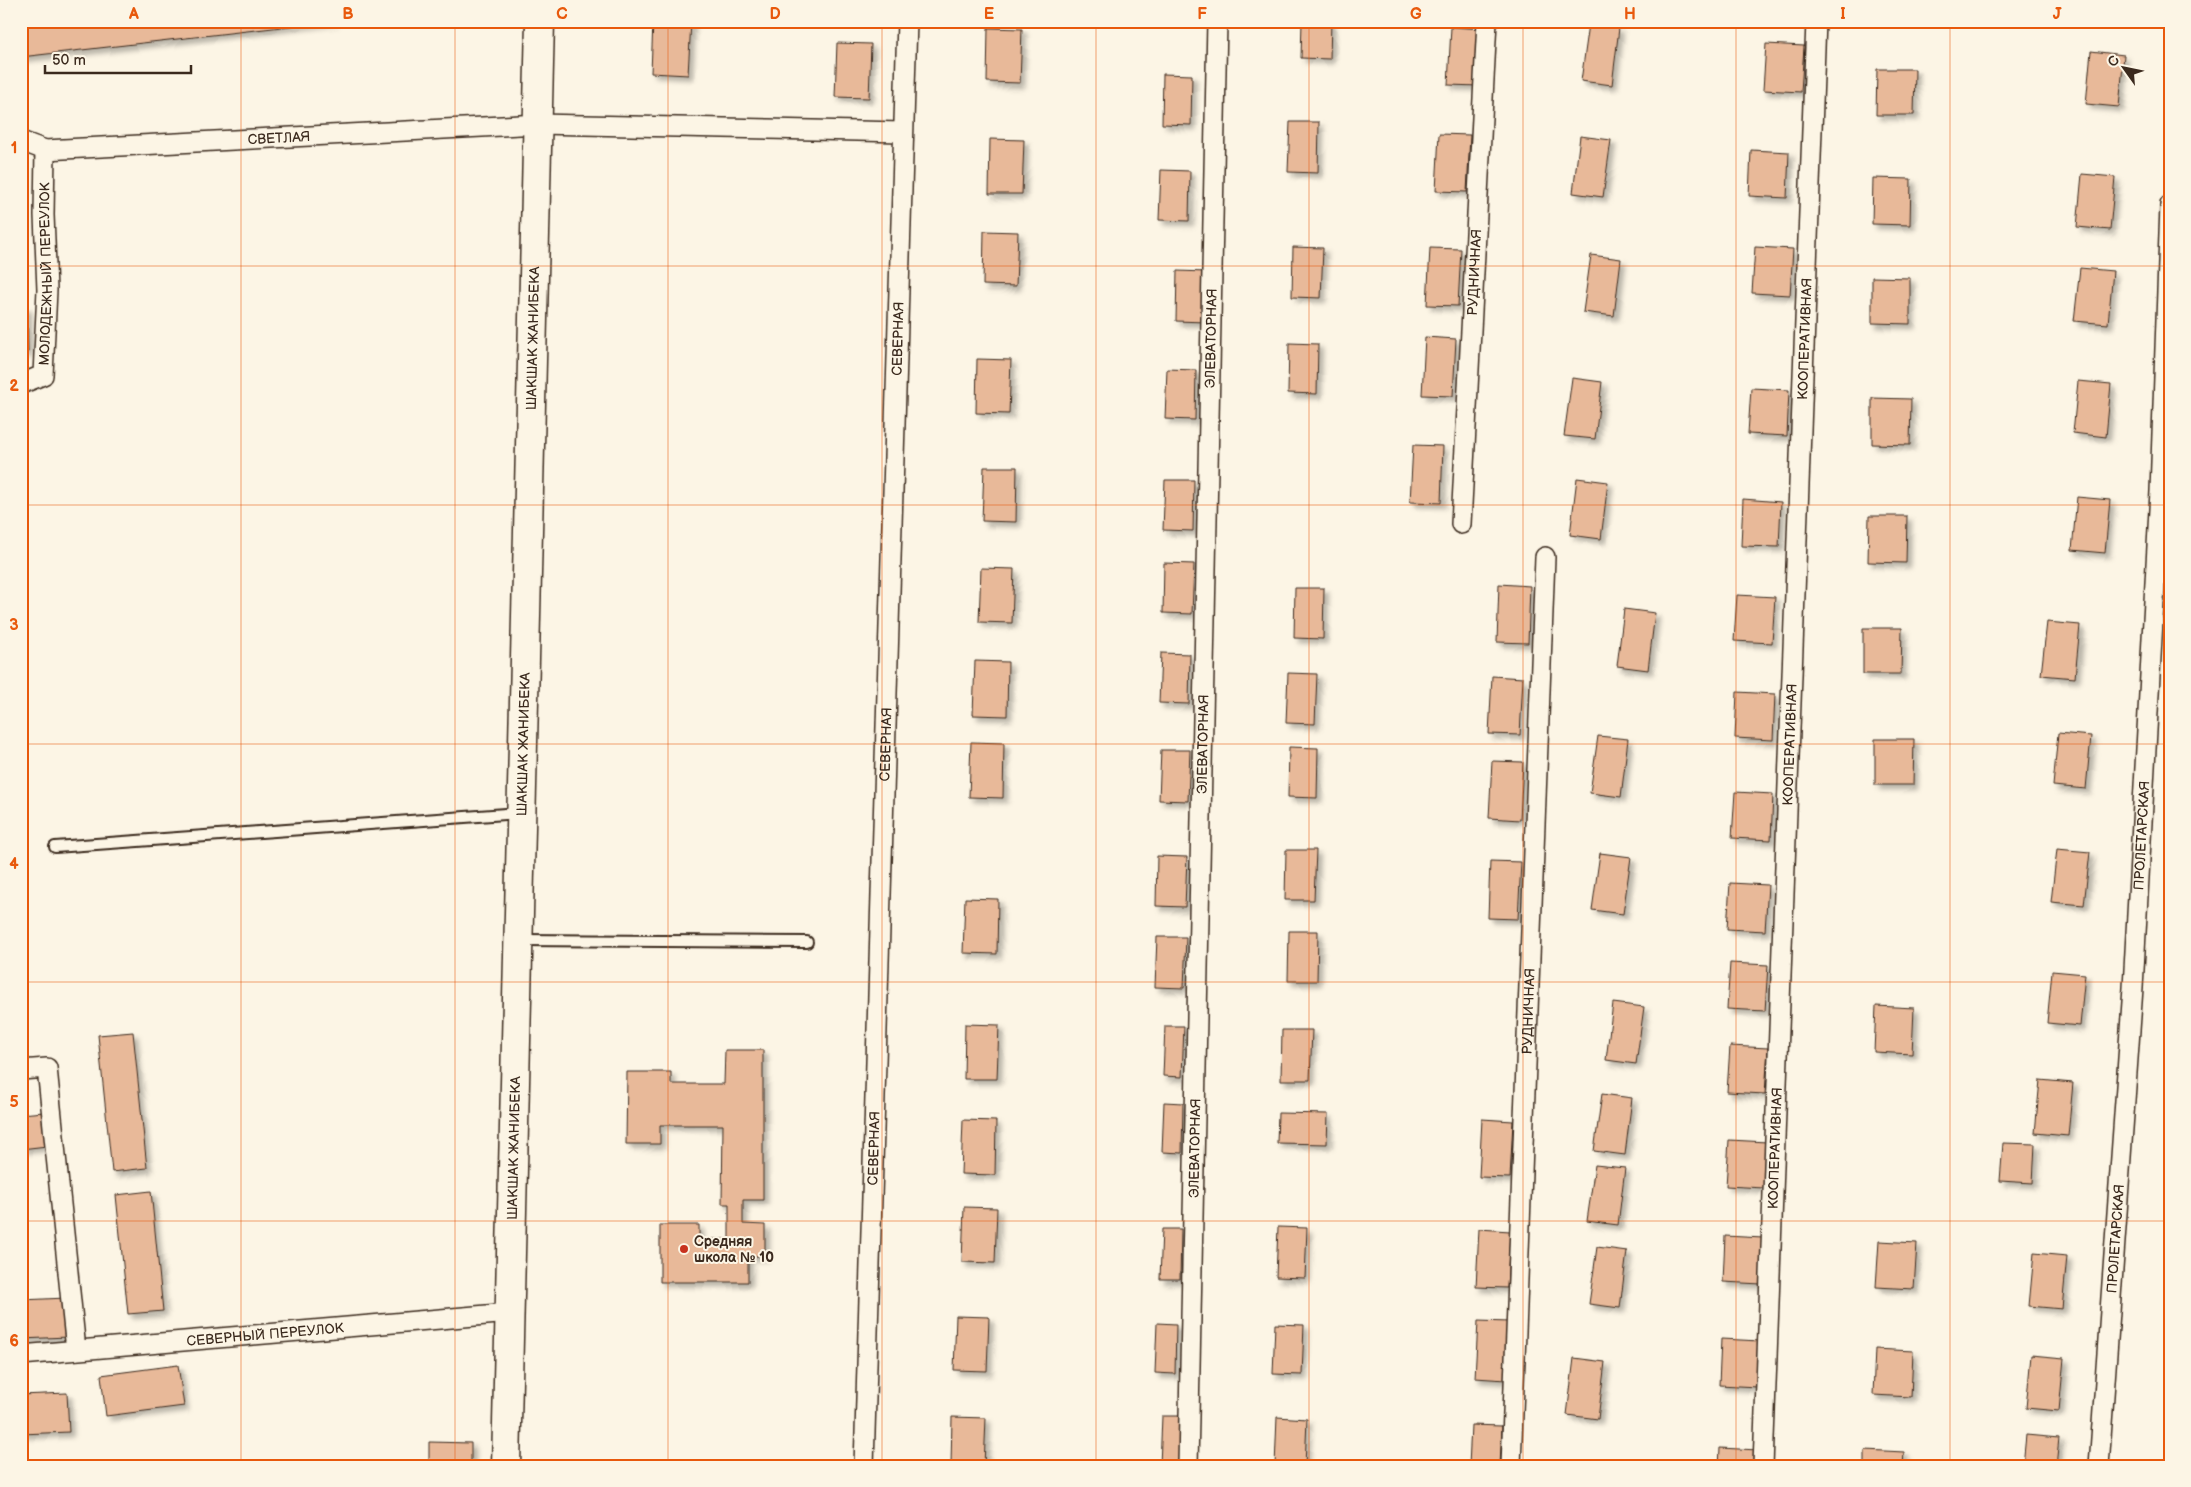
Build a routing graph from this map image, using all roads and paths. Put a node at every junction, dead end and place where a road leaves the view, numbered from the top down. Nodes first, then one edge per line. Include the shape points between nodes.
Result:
1 (540, 21) edge
2 (907, 21) edge
3 (1217, 21) edge
4 (1487, 21) edge
5 (1816, 21) edge
6 (538, 124) junction
7 (904, 132) junction
8 (21, 142) edge
9 (45, 150) junction
10 (2170, 204) edge
11 (21, 384) edge
12 (1461, 524) dead end
13 (1545, 557) dead end
14 (522, 813) junction
15 (55, 847) dead end
16 (518, 940) junction
17 (807, 942) dead end
18 (21, 1070) edge
19 (510, 1313) junction
20 (76, 1350) junction
21 (21, 1355) edge
22 (506, 1466) edge
23 (864, 1466) edge
24 (1188, 1466) edge
25 (1511, 1466) edge
26 (1763, 1466) edge
27 (2100, 1466) edge

1 - 6 main road, ШАКШАК ЖАНИБЕКА
2 - 7 street, СЕВЕРНАЯ
3 - 24 street, ЭЛЕВАТОРНАЯ
4 - 12 street, РУДНИЧНАЯ
5 - 26 street, КООПЕРАТИВНАЯ
6 - 7 street, СВЕТЛАЯ
6 - 9 street, СВЕТЛАЯ
6 - 14 main road, ШАКШАК ЖАНИБЕКА
7 - 23 street, СЕВЕРНАЯ
8 - 9 street, СВЕТЛАЯ
9 - 11 street, МОЛОДЕЖНЫЙ ПЕРЕУЛОК via 47,290 43,374
10 - 27 street, ПРОЛЕТАРСКАЯ via 2160,491 2133,988
13 - 25 street, РУДНИЧНАЯ
14 - 15 lane
14 - 16 main road, ШАКШАК ЖАНИБЕКА
16 - 17 lane
16 - 19 main road, ШАКШАК ЖАНИБЕКА
18 - 20 street via 47,1068
19 - 20 street, СЕВЕРНЫЙ ПЕРЕУЛОК
19 - 22 main road, ШАКШАК ЖАНИБЕКА
20 - 21 street, СЕВЕРНЫЙ ПЕРЕУЛОК

